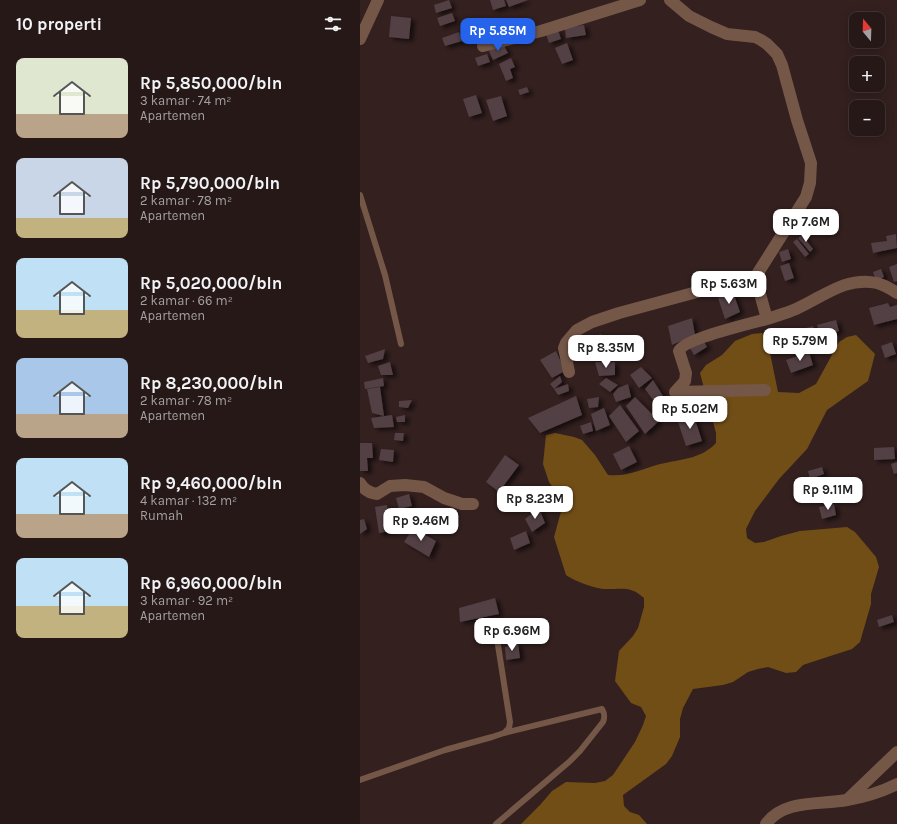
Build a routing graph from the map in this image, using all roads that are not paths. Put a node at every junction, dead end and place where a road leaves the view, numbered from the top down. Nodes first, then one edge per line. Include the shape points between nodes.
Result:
1 (378, 0) edge
2 (640, 0) edge
3 (670, 0) edge
4 (360, 39) edge
5 (482, 46) dead end
6 (360, 195) edge
7 (756, 276) junction
8 (897, 293) edge
9 (767, 319) junction
10 (401, 344) dead end
11 (569, 372) dead end
12 (765, 390) dead end
13 (360, 483) edge
14 (473, 504) dead end
15 (495, 626) dead end
16 (504, 733) junction
17 (897, 752) edge
18 (360, 780) edge
19 (897, 784) edge
20 (847, 800) junction
21 (496, 824) edge
22 (766, 824) edge

1 - 4 street
2 - 5 street via 541,31
3 - 7 street via 689,16 716,30 761,40 777,54 782,65 811,163 810,183 806,197
6 - 10 lane via 385,275
7 - 9 street
7 - 11 street via 592,322 577,330 566,343 564,348
8 - 9 street via 879,283 852,282 796,309
9 - 12 street via 683,345 679,351 686,373 685,381 675,392
13 - 14 street via 367,491 377,494 396,485 424,487 444,498 462,504
15 - 16 lane via 510,722
16 - 18 lane via 445,750
16 - 21 lane via 602,708 605,717 569,762
17 - 20 street
19 - 20 street
20 - 22 street via 791,806 775,814

